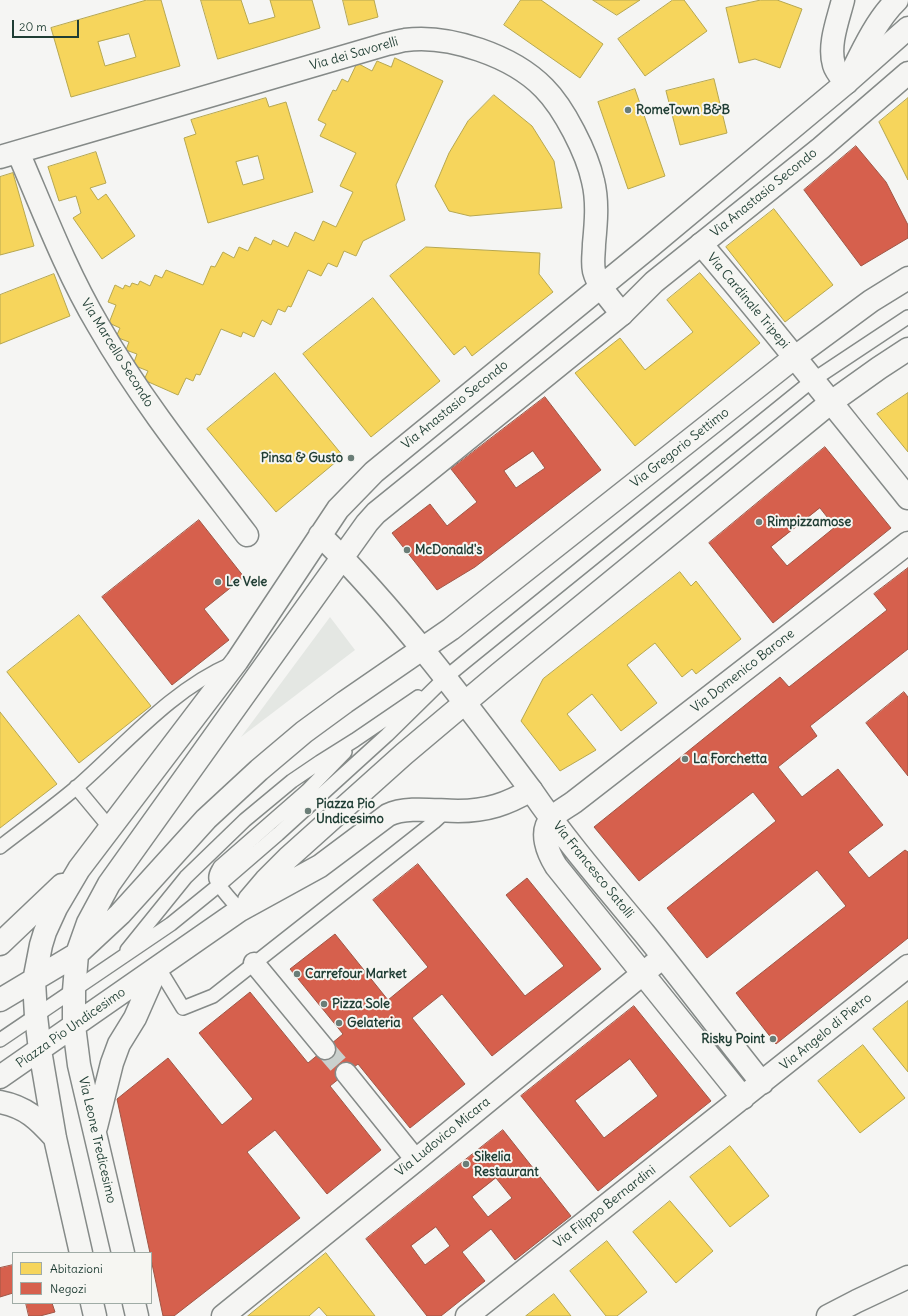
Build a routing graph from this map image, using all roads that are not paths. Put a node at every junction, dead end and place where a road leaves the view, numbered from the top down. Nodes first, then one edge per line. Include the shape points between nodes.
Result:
1 (843, 0) edge
2 (893, 2) edge
3 (908, 28) edge
4 (908, 73) edge
5 (846, 84) junction
6 (9, 154) edge
7 (701, 244) junction
8 (908, 278) edge
9 (601, 286) junction
10 (622, 314) junction
11 (908, 316) edge
12 (908, 349) edge
13 (795, 357) junction
14 (813, 380) junction
15 (830, 403) junction
16 (908, 498) edge
17 (247, 535) dead end
18 (320, 535) junction
19 (908, 543) edge
20 (343, 558) junction
21 (422, 649) junction
22 (237, 661) junction
23 (445, 678) junction
24 (465, 703) junction
25 (356, 740) junction
26 (76, 787) junction
27 (531, 790) junction
28 (447, 810) junction
29 (551, 819) junction
30 (110, 828) junction
31 (0, 847) edge
32 (79, 869) junction
33 (219, 885) junction
34 (240, 910) junction
35 (0, 944) edge
36 (78, 954) junction
37 (662, 957) junction
38 (118, 961) junction
39 (254, 963) junction
40 (908, 966) edge
41 (158, 967) junction
42 (643, 973) junction
43 (34, 981) junction
44 (74, 991) junction
45 (0, 1000) edge
46 (36, 1016) junction
47 (74, 1026) junction
48 (0, 1040) edge
49 (325, 1049) tunnel mouth
50 (40, 1050) junction
51 (346, 1073) tunnel mouth
52 (0, 1077) edge
53 (762, 1083) junction
54 (743, 1098) junction
55 (0, 1102) edge
56 (95, 1130) junction
57 (55, 1138) junction
58 (416, 1160) junction
59 (80, 1252) edge
60 (123, 1252) edge
61 (908, 1277) edge
62 (92, 1304) edge
63 (134, 1304) edge
64 (95, 1316) edge
65 (137, 1316) edge
66 (223, 1316) edge
67 (467, 1316) edge
68 (828, 1316) edge

1 - 5 main road via 834,33 832,54 834,66
2 - 5 main road, Via Anastasio Secondo via 866,44
3 - 5 main road, Via Anastasio Secondo
4 - 7 main road, Via Anastasio Secondo via 821,148
5 - 9 main road, Via Anastasio Secondo
6 - 9 main road, Via dei Savorelli via 387,44 424,40 463,46 490,53 528,74 545,88 570,123 593,181 596,208 593,264
6 - 17 main road, Via Marcello Secondo via 98,326 150,407
7 - 10 main road, Via Anastasio Secondo via 654,282
7 - 13 main road, Via Cardinale Tripepi
8 - 13 main road, Via Gregorio Settimo via 871,301
9 - 10 main road
9 - 18 main road, Via Anastasio Secondo via 374,472 347,498
10 - 20 main road, Via Anastasio Secondo via 385,504 367,523
11 - 14 lane
12 - 15 main road
13 - 14 main road, Via Cardinale Tripepi
13 - 21 main road, Via Gregorio Settimo
14 - 15 main road, Via Cardinale Tripepi
14 - 23 lane
15 - 16 main road, Via Cardinale Tripepi
15 - 24 main road, Piazza Pio Undicesimo
18 - 20 main road
18 - 22 main road
19 - 29 main road, Via Domenico Barone
20 - 21 main road
20 - 36 main road via 117,872 92,914
21 - 23 main road
21 - 36 main road via 304,732 259,770 206,819 120,914
22 - 26 lane via 192,685 165,706
22 - 30 main road
23 - 24 main road
23 - 25 lane
23 - 33 lane via 387,735
24 - 27 main road
24 - 34 main road, Piazza Pio Undicesimo via 288,858
25 - 33 lane via 307,791 220,867 216,879
25 - 38 lane via 292,781 246,820 186,878
26 - 30 lane
26 - 31 lane
27 - 28 main road, Piazza Pio Undicesimo via 490,808
27 - 29 main road
28 - 34 main road, Piazza Pio Undicesimo via 393,812 320,866
28 - 39 lane
29 - 37 main road, Via Francesco Satolli
29 - 42 main road, Via Francesco Satolli via 545,835 551,859
30 - 32 main road
32 - 35 main road
32 - 43 main road via 45,932
33 - 34 lane
33 - 38 lane via 172,924
34 - 41 main road, Piazza Pio Undicesimo
36 - 43 main road
36 - 44 main road, Via Leone Tredicesimo
37 - 42 main road, Via Ludovico Micara
37 - 53 main road, Via Francesco Satolli
38 - 44 lane
39 - 41 lane via 213,996 183,1008
39 - 49 street
40 - 53 main road, Via Angelo di Pietro
41 - 47 main road, Piazza Pio Undicesimo
41 - 56 main road via 114,1056
42 - 54 main road, Via Francesco Satolli
42 - 58 main road, Via Ludovico Micara
43 - 45 main road
43 - 46 main road
44 - 46 lane
44 - 47 main road, Via Leone Tredicesimo
46 - 48 lane
46 - 50 main road
47 - 50 main road, Piazza Pio Undicesimo
47 - 56 main road, Via Leone Tredicesimo via 79,1065
50 - 52 main road, Piazza Pio Undicesimo
50 - 57 main road
51 - 58 street
53 - 54 main road, Via Angelo di Pietro
54 - 67 main road, Via Filippo Bernardini
55 - 57 main road via 31,1114
56 - 60 main road, Via Leone Tredicesimo
57 - 59 main road
58 - 66 main road, Via Ludovico Micara
61 - 68 main road
62 - 64 main road
63 - 65 main road

